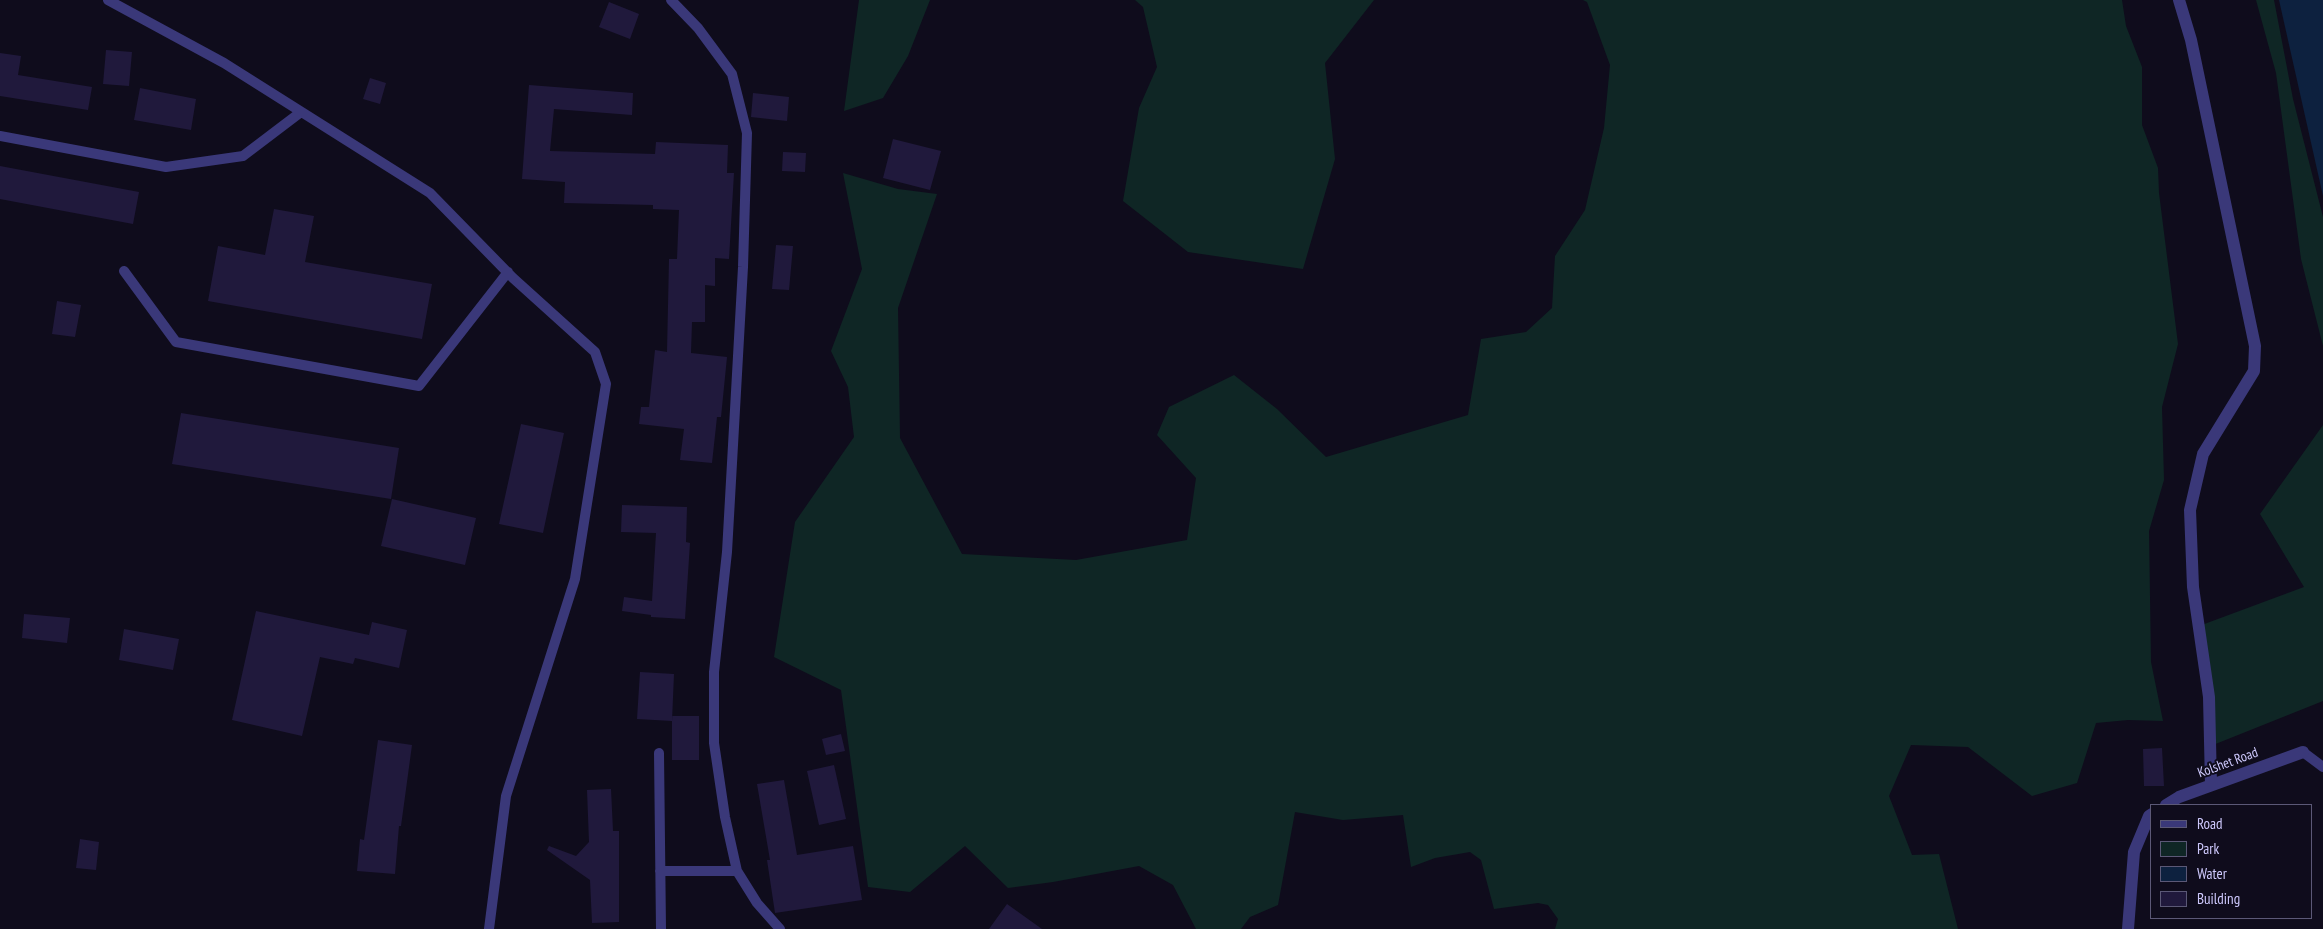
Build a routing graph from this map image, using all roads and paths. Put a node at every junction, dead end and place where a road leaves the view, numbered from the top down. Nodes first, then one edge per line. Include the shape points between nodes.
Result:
1 (108, 0) edge
2 (671, 0) edge
3 (2179, 0) edge
4 (301, 112) junction
5 (0, 136) edge
6 (124, 271) dead end
7 (508, 272) junction
8 (2303, 752) joint
9 (659, 753) dead end
10 (2323, 767) edge
11 (2211, 785) junction
12 (2167, 804) edge
13 (2150, 815) edge
14 (660, 871) junction
15 (736, 871) junction
16 (489, 929) edge
17 (661, 929) edge
18 (780, 929) edge
19 (2128, 929) edge

1 - 4 lane via 224,63
2 - 15 lane via 698,28 732,74 747,133 744,267 727,552 714,672 714,742
3 - 11 street via 2191,40 2255,346 2254,371 2203,454 2190,510 2193,587 2209,697
4 - 5 lane via 243,156 166,167
4 - 7 lane via 430,194
6 - 7 lane via 176,342 419,386
7 - 16 lane via 594,352 606,384 575,580 506,796
8 - 10 lane
8 - 11 street, Kolshet Road
9 - 14 lane
11 - 12 street, Kolshet Road via 2179,796
13 - 19 street via 2134,852
14 - 15 lane
14 - 17 lane
15 - 18 lane via 757,903

